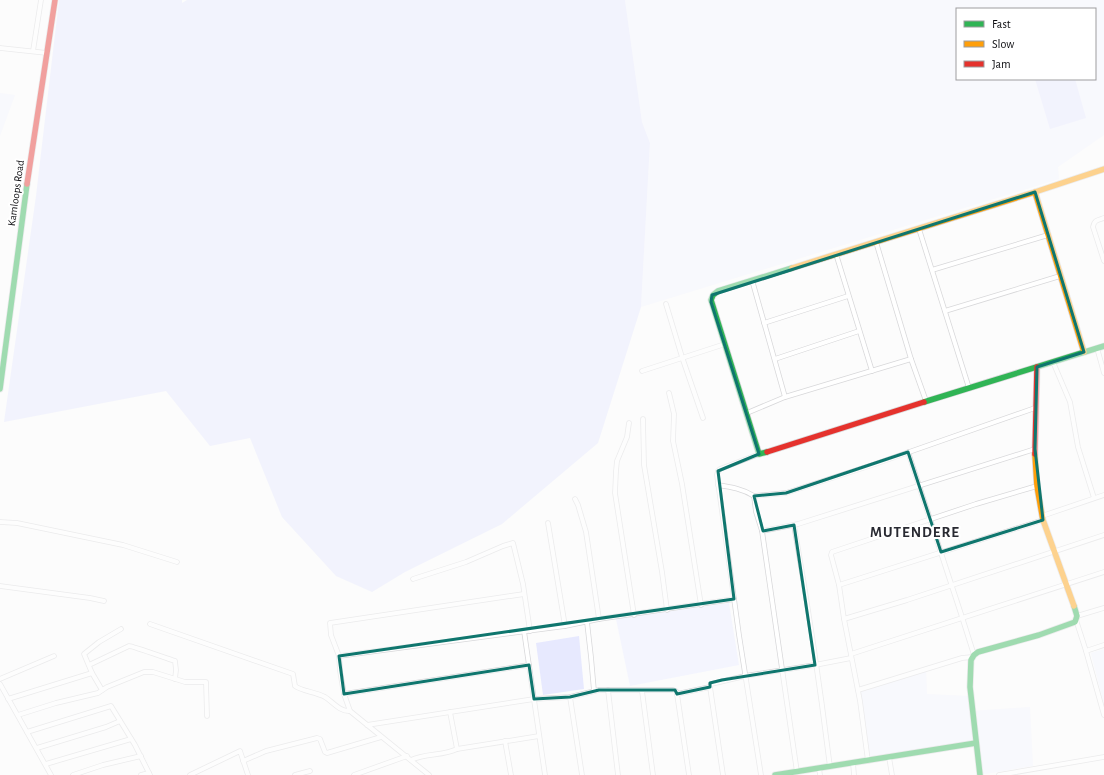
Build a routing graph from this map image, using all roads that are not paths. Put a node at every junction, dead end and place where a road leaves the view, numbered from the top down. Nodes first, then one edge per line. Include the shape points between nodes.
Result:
1 (41, 0) edge
2 (54, 0) edge
3 (0, 48) edge
4 (33, 51) junction
5 (47, 53) junction
6 (1104, 169) edge
7 (1035, 192) junction
8 (1104, 218) edge
9 (919, 229) junction
10 (1048, 235) junction
11 (876, 242) junction
12 (836, 254) junction
13 (1104, 261) edge
14 (932, 270) junction
15 (1060, 276) junction
16 (752, 280) junction
17 (848, 296) junction
18 (666, 304) dead end
19 (945, 311) junction
20 (764, 323) junction
21 (859, 331) junction
22 (724, 344) junction
23 (1104, 346) edge
24 (1097, 348) junction
25 (1084, 352) junction
26 (682, 357) junction
27 (775, 359) junction
28 (911, 359) junction
29 (1053, 362) junction
30 (1037, 367) junction
31 (642, 371) dead end
32 (872, 371) junction
33 (1104, 373) edge
34 (968, 388) junction
35 (0, 389) edge
36 (669, 393) dead end
37 (785, 397) junction
38 (926, 401) junction
39 (1035, 408) junction
40 (746, 413) junction
41 (643, 418) dead end
42 (703, 418) dead end
43 (629, 423) dead end
44 (1035, 449) junction
45 (908, 452) junction
46 (759, 454) junction
47 (718, 485) junction
48 (918, 486) junction
49 (1037, 486) junction
50 (1104, 495) edge
51 (754, 496) junction
52 (1094, 498) junction
53 (575, 499) dead end
54 (1043, 518) junction
55 (930, 519) junction
56 (0, 522) edge
57 (548, 523) dead end
58 (794, 525) junction
59 (762, 531) junction
60 (1104, 535) edge
61 (941, 552) junction
62 (1054, 552) junction
63 (177, 562) dead end
64 (1104, 572) edge
65 (413, 579) dead end
66 (952, 584) junction
67 (1065, 584) junction
68 (839, 585) junction
69 (0, 586) edge
70 (524, 594) junction
71 (734, 599) junction
72 (104, 601) dead end
73 (701, 604) junction
74 (1104, 608) edge
75 (667, 610) junction
76 (634, 615) junction
77 (962, 617) junction
78 (1076, 618) junction
79 (599, 619) junction
80 (844, 619) junction
81 (587, 622) junction
82 (150, 624) dead end
83 (565, 626) junction
84 (121, 629) dead end
85 (524, 631) junction
86 (530, 631) junction
87 (1104, 645) edge
88 (1086, 651) junction
89 (54, 656) dead end
90 (339, 656) junction
91 (851, 656) junction
92 (973, 656) junction
93 (89, 665) junction
94 (529, 665) junction
95 (816, 665) junction
96 (782, 670) junction
97 (92, 673) junction
98 (745, 676) junction
99 (0, 679) edge
100 (175, 679) junction
101 (0, 684) edge
102 (710, 687) junction
103 (102, 690) junction
104 (608, 690) junction
105 (858, 690) junction
106 (594, 691) junction
107 (642, 691) junction
108 (344, 694) junction
109 (676, 694) junction
110 (570, 697) junction
111 (8, 699) junction
112 (534, 699) junction
113 (350, 711) junction
114 (450, 712) junction
115 (18, 715) junction
116 (1104, 715) edge
117 (207, 716) dead end
118 (120, 721) junction
119 (366, 725) junction
120 (27, 732) junction
121 (539, 736) junction
122 (381, 737) junction
123 (131, 739) junction
124 (505, 742) junction
125 (976, 744) junction
126 (37, 748) junction
127 (457, 749) junction
128 (140, 756) junction
129 (407, 756) junction
130 (889, 757) junction
131 (1104, 757) edge
132 (411, 760) junction
133 (243, 761) junction
134 (868, 761) junction
135 (853, 763) junction
136 (46, 764) junction
137 (830, 766) junction
138 (819, 768) junction
139 (310, 771) dead end
140 (797, 772) junction
141 (150, 774) edge
142 (785, 774) edge
143 (51, 775) edge
144 (73, 775) edge
145 (141, 775) edge
146 (190, 775) edge
147 (248, 775) edge
148 (295, 775) edge
149 (354, 775) edge
150 (429, 775) edge
151 (511, 775) edge
152 (545, 775) edge
153 (582, 775) edge
154 (618, 775) edge
155 (653, 775) edge
156 (689, 775) edge
157 (723, 775) edge
158 (761, 775) edge
159 (775, 775) edge
160 (820, 775) edge
161 (854, 775) edge
162 (892, 775) edge
163 (980, 775) edge
164 (999, 775) edge

1 - 4 street
2 - 5 main road, Kamloops Road
3 - 4 street
4 - 5 street
5 - 35 main road, Kamloops Road via 25,194
6 - 7 main road
7 - 9 main road
7 - 10 main road
8 - 13 street via 1097,220 1093,227
9 - 11 main road
9 - 14 street
10 - 14 street
10 - 15 main road
11 - 12 main road
11 - 28 street
12 - 16 main road
12 - 17 street
14 - 19 street
15 - 19 street
15 - 25 main road
16 - 20 street
16 - 22 main road via 712,295 711,302
17 - 20 street
17 - 21 street
18 - 26 street
19 - 34 street
20 - 27 street
21 - 27 street
21 - 32 street
22 - 26 street
22 - 40 main road
23 - 24 main road
24 - 25 main road
24 - 33 street
25 - 29 main road
26 - 31 street
26 - 42 street
27 - 37 street
28 - 32 street
28 - 38 street
29 - 30 main road
29 - 52 street via 1070,402 1078,447
30 - 34 main road
30 - 39 main road
32 - 37 street
34 - 38 main road
36 - 73 street via 674,414 673,442
37 - 40 street
38 - 46 main road
39 - 44 main road
39 - 45 street
40 - 46 main road
41 - 75 street via 644,465
43 - 76 street via 617,461 615,493
44 - 48 street
44 - 49 main road
45 - 48 street
45 - 51 street via 786,493
46 - 47 street via 718,471
47 - 51 street via 739,489
47 - 71 street
48 - 55 street
48 - 58 street
49 - 54 main road
49 - 55 street
50 - 52 street
51 - 59 street
52 - 54 street
53 - 79 street via 586,532
54 - 61 street
54 - 62 main road
55 - 61 street
55 - 68 street via 832,552
56 - 63 street via 17,523 123,545
57 - 83 street
58 - 59 street
58 - 95 street
59 - 96 street
60 - 62 street
61 - 66 street
61 - 68 street
62 - 66 street
62 - 67 main road
64 - 67 street
65 - 70 street via 513,544
66 - 77 street
66 - 80 street
67 - 77 street
67 - 78 main road
68 - 80 street
69 - 72 street
70 - 86 street
70 - 90 street via 332,623 329,626
71 - 73 street
71 - 98 street
73 - 75 street
74 - 78 street
75 - 76 street
76 - 79 street
77 - 91 street
77 - 92 street
78 - 88 street
78 - 92 main road via 1069,625 978,652
79 - 81 street
80 - 91 street
81 - 83 street
81 - 106 street
82 - 113 street via 293,674 297,688 316,693 341,709
83 - 86 street
84 - 93 street via 85,653
85 - 86 street
85 - 90 street
85 - 94 street
87 - 88 street
88 - 116 street
89 - 99 street
90 - 108 street
91 - 95 street
91 - 105 street
92 - 105 street
92 - 125 main road via 970,687
93 - 97 street
93 - 100 street via 132,646 174,661
94 - 108 street
94 - 112 street
95 - 96 street
95 - 137 street
96 - 98 street
96 - 140 street
97 - 103 street
97 - 111 street
98 - 102 street via 713,683
98 - 158 street
100 - 103 street via 149,672
100 - 117 street via 185,682 206,682
101 - 111 street
102 - 109 street
102 - 157 street
103 - 115 street
104 - 106 street
104 - 107 street
104 - 154 street
105 - 134 street
106 - 110 street
107 - 109 street via 673,690
107 - 155 street
108 - 113 street
109 - 156 street
110 - 112 street
110 - 153 street
111 - 115 street
112 - 114 street
112 - 121 street
113 - 119 street
114 - 119 street
114 - 127 street
115 - 120 street
118 - 120 street via 111,706
118 - 123 street
118 - 126 street
119 - 122 street
120 - 126 street
121 - 124 street
121 - 152 street
122 - 129 street
122 - 133 street via 327,753 317,738 266,751
123 - 128 street
123 - 136 street
124 - 127 street
124 - 151 street
125 - 130 main road
125 - 163 main road
126 - 136 street
127 - 132 street
128 - 141 street
128 - 144 street
129 - 132 street
129 - 149 street
130 - 134 main road
130 - 162 street
131 - 164 street
132 - 150 street
133 - 146 street via 240,751
133 - 147 street
134 - 135 main road
135 - 137 main road
135 - 161 street
136 - 143 street
137 - 138 main road
138 - 140 main road
138 - 160 street
139 - 148 street
140 - 142 main road
141 - 145 street
142 - 159 main road

